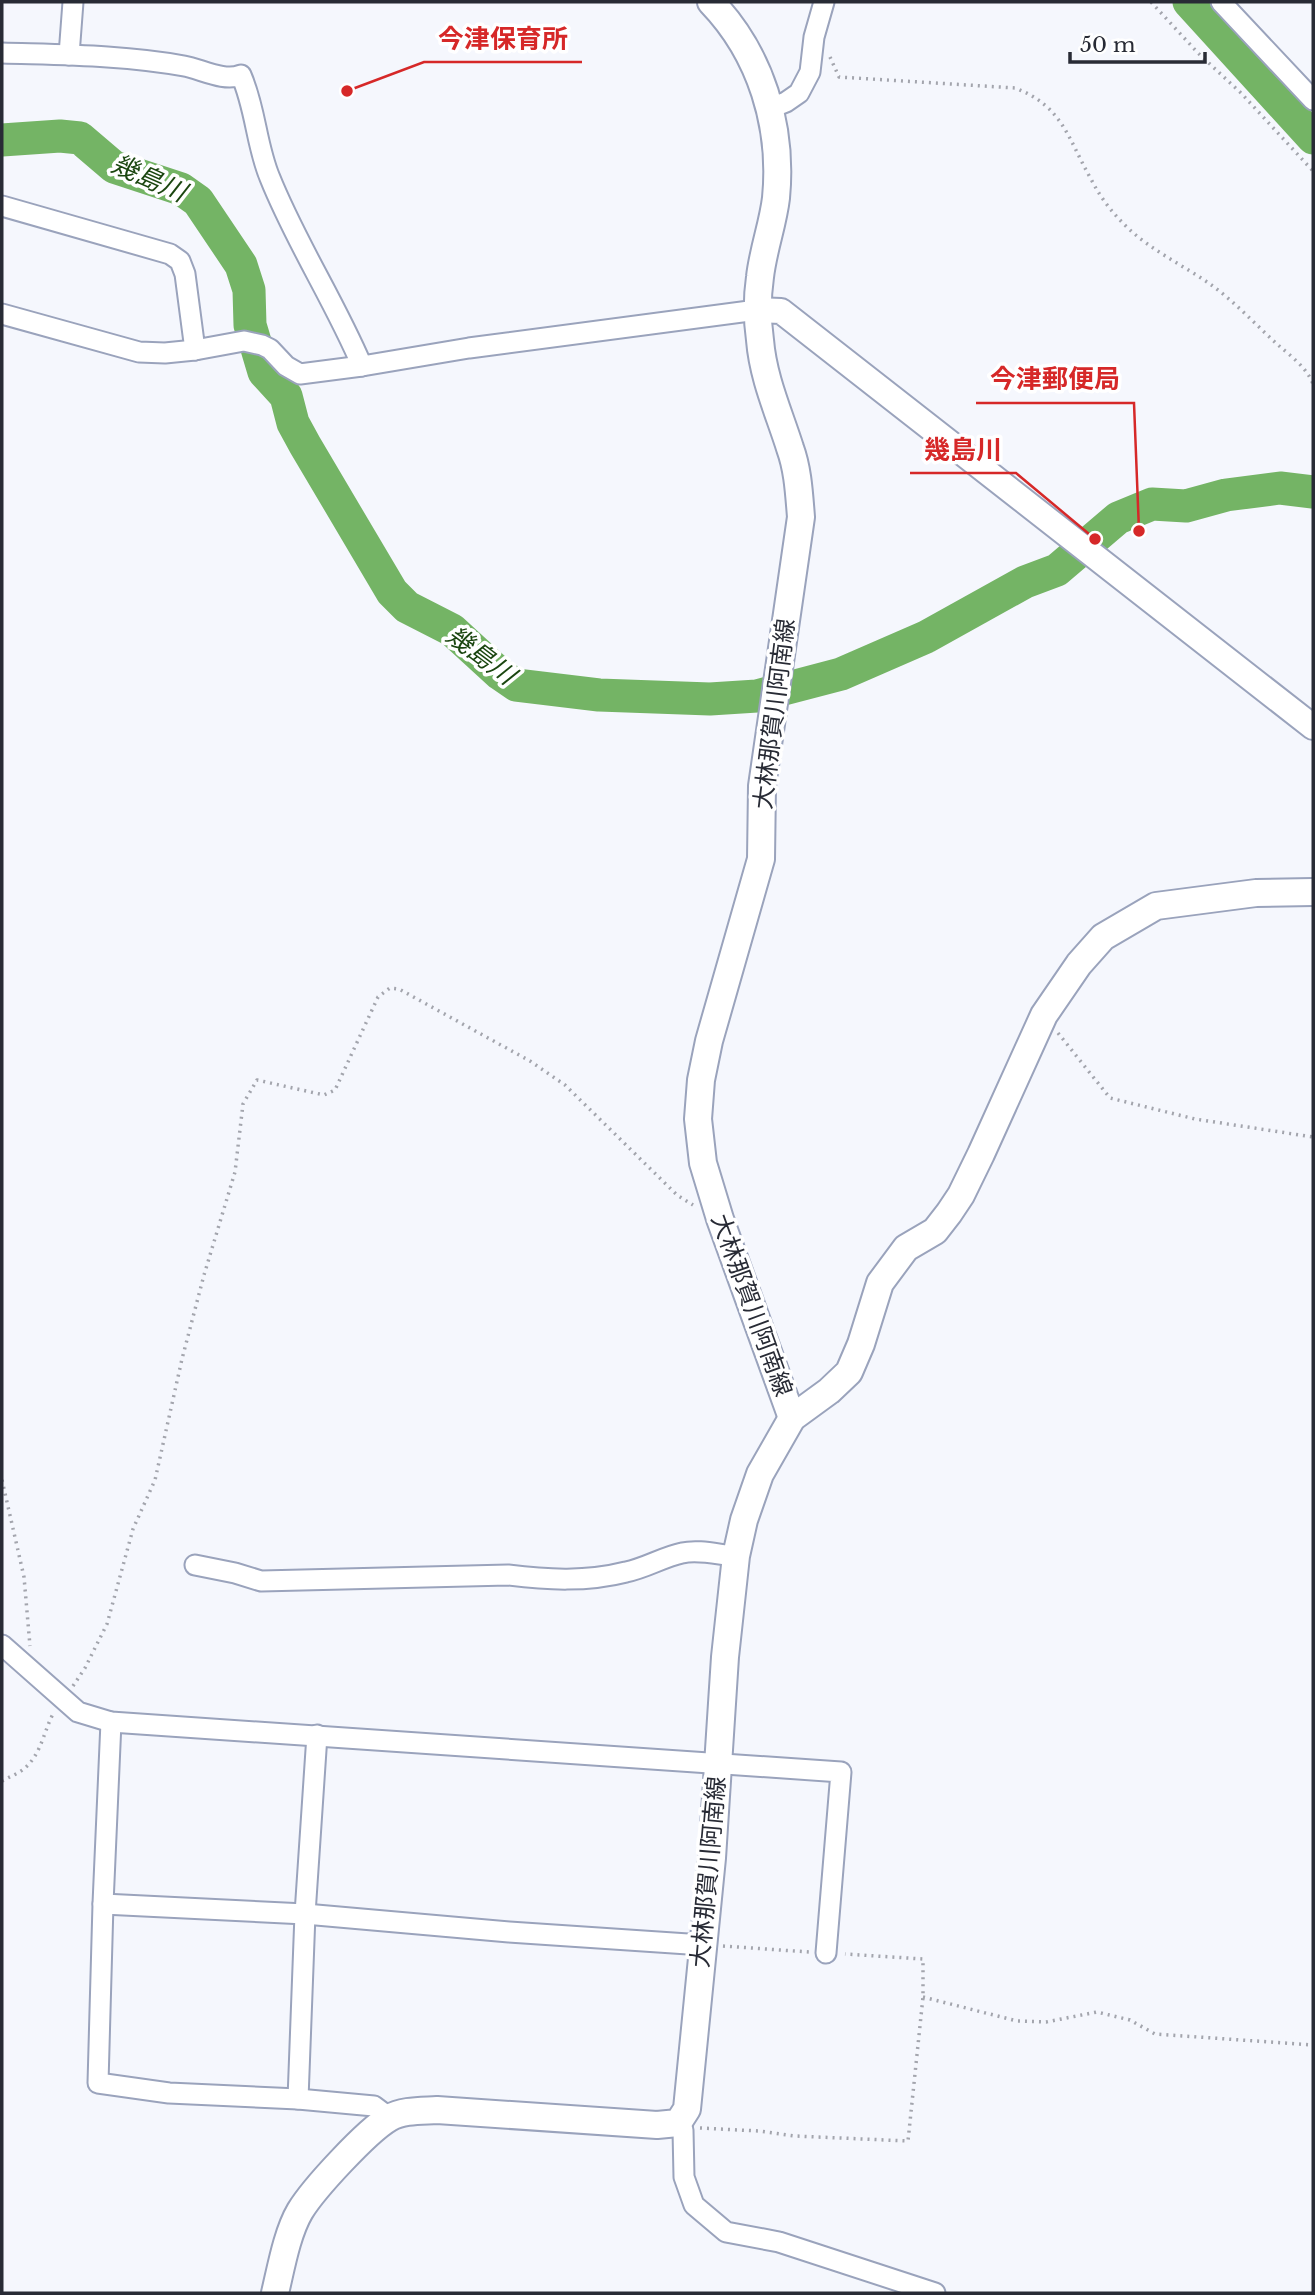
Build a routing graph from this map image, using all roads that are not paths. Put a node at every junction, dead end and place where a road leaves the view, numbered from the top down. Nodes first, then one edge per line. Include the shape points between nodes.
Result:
1 (73, 2) edge
2 (711, 2) edge
3 (824, 2) edge
4 (1221, 2) edge
5 (2, 53) edge
6 (69, 55) junction
7 (1313, 100) edge
8 (771, 108) junction
9 (2, 206) edge
10 (757, 310) junction
11 (2, 314) edge
12 (195, 350) junction
13 (362, 366) junction
14 (1313, 727) edge
15 (1313, 892) edge
16 (792, 1418) junction
17 (736, 1556) junction
18 (195, 1565) dead end
19 (2, 1646) edge
20 (111, 1722) junction
21 (317, 1735) junction
22 (717, 1765) junction
23 (103, 1904) junction
24 (305, 1914) junction
25 (703, 1945) junction
26 (826, 1953) road end
27 (298, 2099) junction
28 (390, 2118) junction
29 (680, 2127) junction
30 (275, 2293) edge
31 (935, 2293) edge

1 - 6 street
2 - 8 main road, 大林那賀川阿南線 via 744,45
3 - 8 street via 810,72 799,93
4 - 7 street
5 - 6 street
6 - 13 street via 185,66 233,78 241,75 272,184
8 - 10 main road, 大林那賀川阿南線 via 776,199
9 - 12 street via 170,254 180,261
10 - 13 street
10 - 14 street via 780,311
10 - 16 main road, 大林那賀川阿南線 via 770,390 798,481 801,517 762,786 761,859 709,1041 698,1119 703,1163 720,1219
11 - 12 street via 139,352
12 - 13 street via 244,341 262,345 300,374
15 - 16 main road via 1256,893 1156,906 1103,937 1044,1015 961,1195 935,1231 906,1248 880,1283 849,1372
16 - 17 main road, 大林那賀川阿南線 via 760,1474
17 - 18 street via 686,1552 629,1572 548,1581 508,1576 261,1581
17 - 22 main road, 大林那賀川阿南線
19 - 20 street via 78,1712
20 - 21 street
20 - 23 street
21 - 22 street
21 - 24 street
22 - 25 main road, 大林那賀川阿南線
22 - 26 street via 841,1772
23 - 24 street
23 - 27 street via 98,2083 169,2093
24 - 25 street
24 - 27 street
25 - 29 main road, 大林那賀川阿南線 via 687,2109
27 - 28 street via 374,2106
28 - 29 main road via 436,2110
28 - 30 main road via 370,2133 299,2212
29 - 31 street via 684,2177 694,2205 726,2232 779,2242

